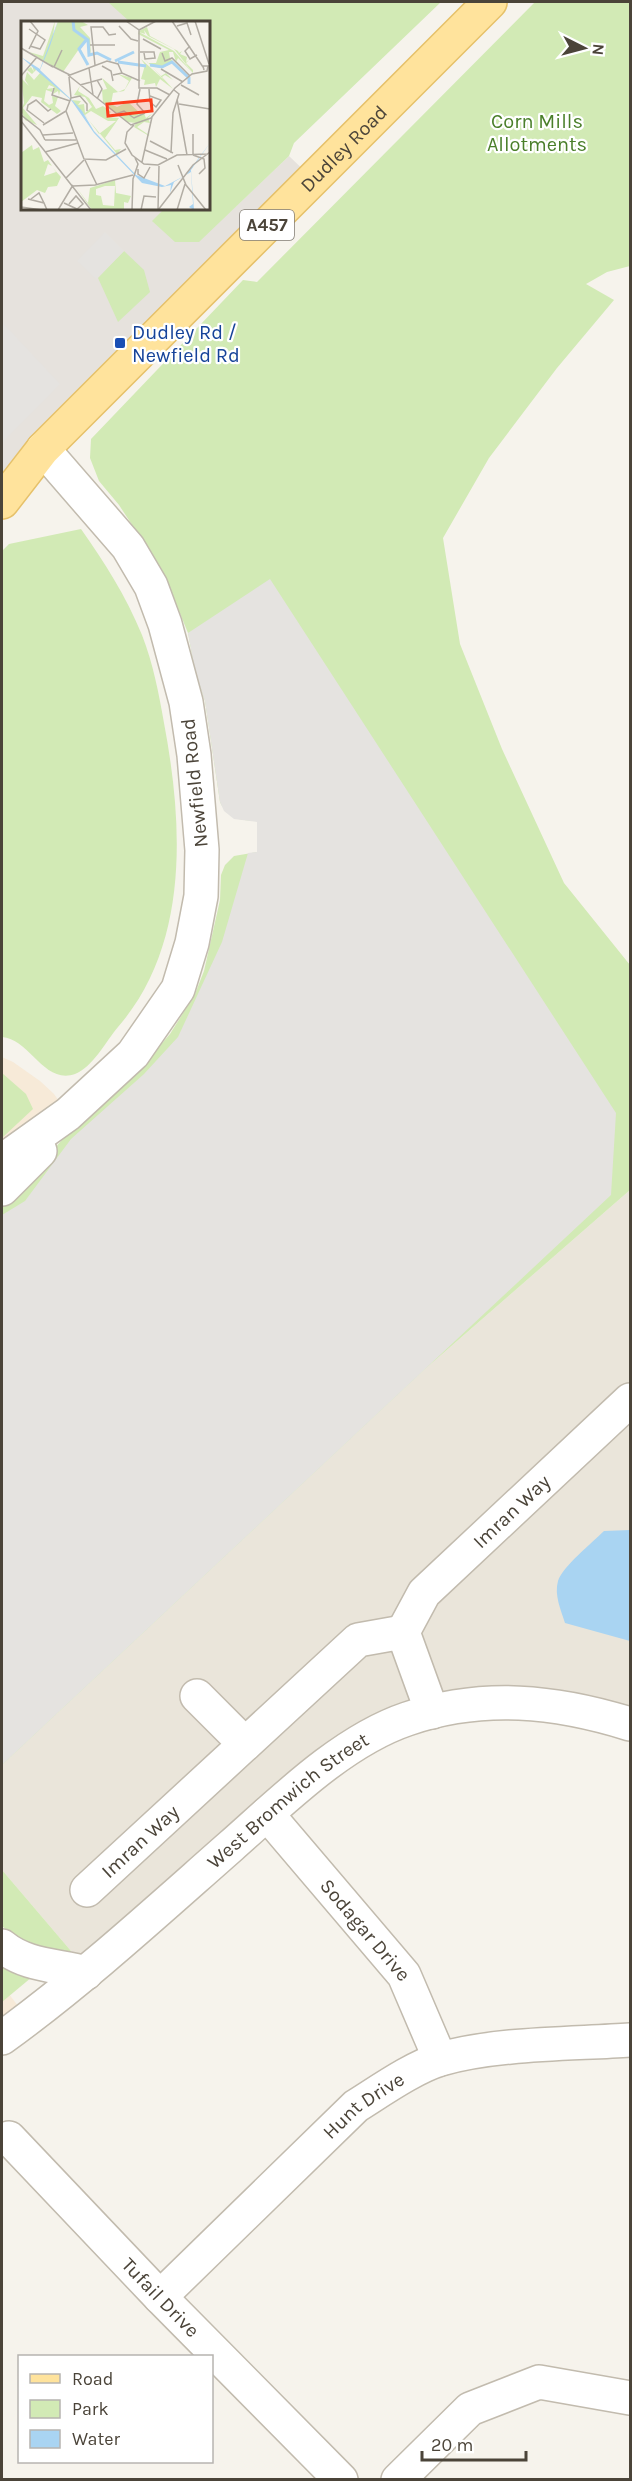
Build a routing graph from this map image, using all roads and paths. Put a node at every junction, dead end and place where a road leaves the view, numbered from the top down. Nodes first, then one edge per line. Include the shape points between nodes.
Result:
1 (490, 2) edge
2 (43, 448) junction
3 (2, 481) edge
4 (2, 502) edge
5 (68, 1114) junction
6 (2, 1161) edge
7 (2, 1189) edge
8 (630, 1400) edge
9 (403, 1632) junction
10 (197, 1696) dead end
11 (432, 1712) junction
12 (630, 1724) edge
13 (245, 1744) junction
14 (267, 1814) junction
15 (87, 1890) dead end
16 (2, 1946) edge
17 (86, 1973) junction
18 (2, 2038) edge
19 (630, 2040) edge
20 (440, 2060) junction
21 (9, 2138) dead end
22 (160, 2297) junction
23 (630, 2398) edge
24 (341, 2480) edge
25 (398, 2480) edge

1 - 2 main road, Dudley Road / A457
2 - 3 main road, Dudley Road / A457
2 - 4 main road, Dudley Road / A457
2 - 5 street, Newfield Road via 128,547 151,586 186,702 202,850 201,896 178,989 133,1054
5 - 6 street, Newfield Road
5 - 7 street, Newfield Road via 53,1139
8 - 9 street, Imran Way via 424,1593
9 - 11 street
9 - 13 street, Imran Way via 358,1640
10 - 13 street
11 - 12 street, West Bromwich Street via 503,1701 550,1705
11 - 14 street, West Bromwich Street via 384,1728 361,1742
13 - 15 street, Imran Way
14 - 17 street, West Bromwich Street
14 - 20 street, Sodagar Drive via 404,1975
16 - 17 street via 27,1960
17 - 18 street, West Bromwich Street
19 - 20 street, Hunt Drive via 487,2050
20 - 22 street, Hunt Drive via 356,2106
21 - 22 street, Tufail Drive
22 - 24 street, Tufail Drive
23 - 25 street via 540,2382 470,2409

